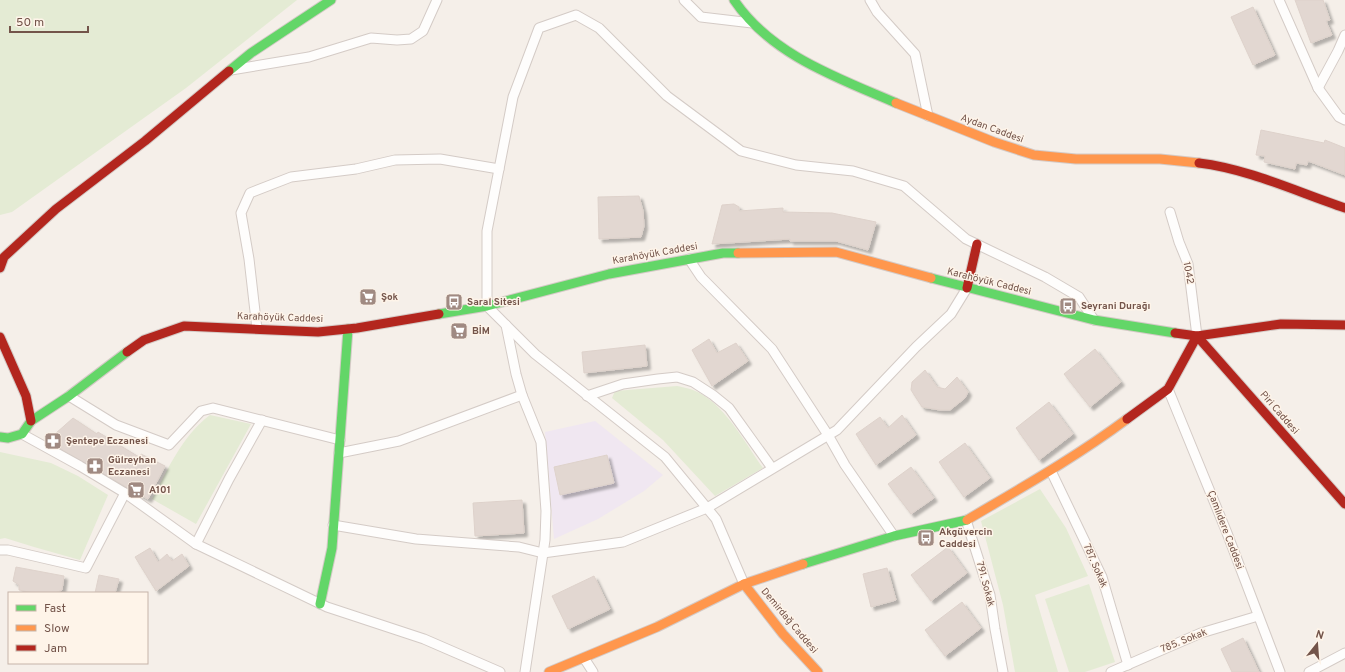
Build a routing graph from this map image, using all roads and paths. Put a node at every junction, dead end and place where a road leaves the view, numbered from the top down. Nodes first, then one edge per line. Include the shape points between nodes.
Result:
1 (331, 0) edge
2 (437, 0) edge
3 (684, 0) edge
4 (734, 0) edge
5 (870, 0) edge
6 (1279, 0) edge
7 (752, 23) junction
8 (1344, 40) edge
9 (230, 70) junction
10 (1318, 88) junction
11 (928, 116) junction
12 (1345, 120) edge
13 (499, 169) junction
14 (1345, 208) edge
15 (1170, 212) dead end
16 (977, 244) junction
17 (690, 259) junction
18 (0, 268) edge
19 (967, 288) junction
20 (487, 306) junction
21 (1094, 320) junction
22 (506, 325) junction
23 (1345, 325) edge
24 (257, 329) junction
25 (348, 329) junction
26 (0, 336) edge
27 (1197, 336) junction
28 (1168, 388) junction
29 (522, 395) junction
30 (69, 396) junction
31 (588, 396) junction
32 (262, 420) junction
33 (31, 421) junction
34 (22, 434) junction
35 (828, 435) junction
36 (0, 437) edge
37 (340, 440) junction
38 (339, 453) junction
39 (772, 468) junction
40 (1051, 472) junction
41 (125, 493) junction
42 (1345, 504) edge
43 (707, 508) junction
44 (966, 520) junction
45 (333, 525) junction
46 (894, 536) junction
47 (196, 544) junction
48 (0, 550) edge
49 (543, 553) junction
50 (744, 584) junction
51 (320, 604) junction
52 (1258, 616) junction
53 (1345, 653) edge
54 (584, 658) junction
55 (1128, 665) junction
56 (500, 672) edge
57 (525, 672) edge
58 (549, 672) edge
59 (593, 672) edge
60 (818, 672) edge
61 (1003, 672) edge
62 (1112, 672) edge
63 (1280, 672) edge
64 (1309, 672) edge

1 - 9 street via 251,53
2 - 9 street via 423,32 411,39 371,38 309,57
3 - 7 street via 701,17
4 - 7 street, Aydan Caddesi
5 - 11 street via 877,12 915,54
6 - 10 street
7 - 11 street, Aydan Caddesi via 810,65
8 - 10 street
9 - 18 street via 146,141 56,209 4,257
10 - 12 street via 1339,117
11 - 14 street, Aydan Caddesi via 1008,148 1033,155 1075,159 1174,159 1201,163 1246,174
13 - 16 street via 513,97 538,28 576,15 599,28 667,96 741,151 796,165 853,171 904,186 966,239
13 - 20 street via 487,231
13 - 24 street via 440,159 395,160 356,169 291,177 250,193 241,213
15 - 27 street, 1042 via 1188,264
16 - 19 street
16 - 21 street via 1045,277 1079,297
17 - 19 street, Karahöyük Caddesi via 722,253 836,252
17 - 20 street, Karahöyük Caddesi via 609,274
17 - 35 street via 701,277 772,349
19 - 21 street, Karahöyük Caddesi
19 - 35 street via 951,314 837,430
20 - 22 street
20 - 25 street, Karahöyük Caddesi
21 - 27 street, Karahöyük Caddesi
22 - 29 street
22 - 31 street via 535,354
23 - 27 street, Karahöyük Caddesi via 1282,324
24 - 25 street, Karahöyük Caddesi via 318,332
24 - 30 street, Karahöyük Caddesi via 184,326 144,340
25 - 37 street
26 - 33 street via 26,396
27 - 28 street
27 - 42 street, Piri Caddesi
28 - 40 street via 1094,444
28 - 52 street, Çamlıdere Caddesi
29 - 38 street via 399,441
29 - 49 street via 542,442 546,511
30 - 32 street via 116,426 169,445 201,411 213,408
30 - 33 street, Karahöyük Caddesi
31 - 39 street via 623,384 658,379 677,378 693,382 729,408
31 - 43 street via 665,457
32 - 37 street
32 - 47 street
33 - 34 street, Karahöyük Caddesi
34 - 36 street via 8,438
34 - 41 street
35 - 39 street
35 - 46 street via 845,465
37 - 38 street
38 - 45 street
39 - 43 street
40 - 44 street
40 - 55 street, 787. Sokak via 1102,577
41 - 47 street
41 - 48 street via 86,568
43 - 49 street via 624,542
43 - 50 street via 716,519
44 - 46 street
44 - 61 street, 791. Sokak via 990,595
45 - 49 street via 416,539 518,547
45 - 51 street via 332,548
46 - 50 street
47 - 51 street
49 - 57 street
50 - 54 street via 657,627
50 - 60 street, Demirdağ Caddesi via 783,634
51 - 56 street via 424,639
52 - 55 street, 785. Sokak via 1202,633
52 - 63 street, Çamlıdere Caddesi
53 - 64 street
54 - 58 street
54 - 59 street
55 - 62 street, 785. Sokak

